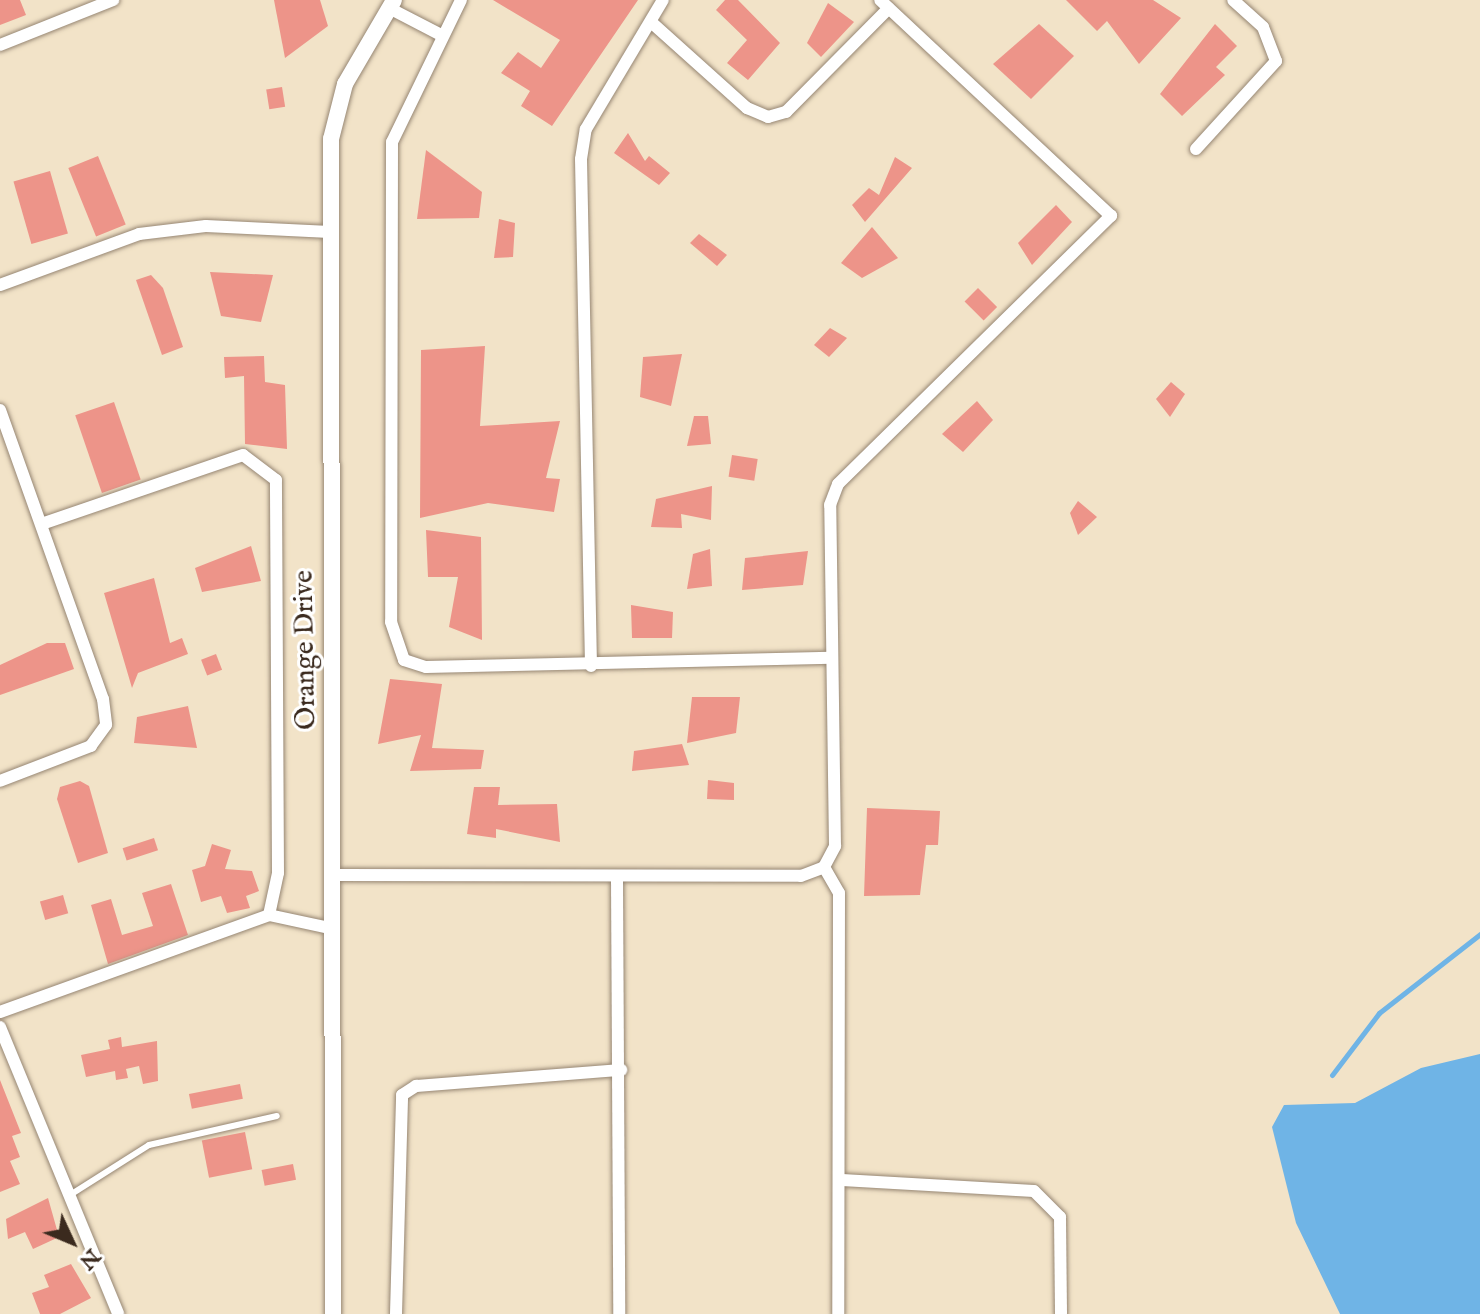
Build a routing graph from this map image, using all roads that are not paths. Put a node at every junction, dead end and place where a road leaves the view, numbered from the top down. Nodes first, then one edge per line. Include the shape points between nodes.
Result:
1 (113, 0) edge
2 (461, 0) edge
3 (663, 0) edge
4 (1233, 0) edge
5 (392, 4) edge
6 (884, 4) edge
7 (651, 22) junction
8 (441, 35) junction
9 (0, 45) edge
10 (1196, 149) dead end
11 (330, 232) junction
12 (0, 285) edge
13 (0, 410) edge
14 (41, 524) junction
15 (831, 658) junction
16 (591, 666) junction
17 (0, 781) edge
18 (824, 867) junction
19 (337, 875) junction
20 (617, 878) junction
21 (269, 915) junction
22 (334, 929) junction
23 (0, 1012) edge
24 (0, 1027) edge
25 (621, 1070) junction
26 (277, 1116) dead end
27 (842, 1180) junction
28 (67, 1197) junction
29 (118, 1314) edge
30 (333, 1314) edge
31 (396, 1314) edge
32 (619, 1314) edge
33 (838, 1314) edge
34 (1061, 1314) edge

1 - 9 street
2 - 8 street
3 - 7 street
4 - 10 street via 1263,27 1276,61
5 - 8 street
5 - 11 street, Orange Drive via 336,112
6 - 7 street via 786,112 768,117 747,108
6 - 15 street via 1111,216 838,484 830,505
7 - 16 street via 586,129 581,159
8 - 16 street via 392,142 391,622 404,660 426,667
11 - 12 street via 206,226 139,234
11 - 19 street, Orange Drive
13 - 14 street
14 - 17 street via 106,725 91,746
14 - 21 street via 243,455 276,480 278,873
15 - 16 street
15 - 18 street via 835,846
18 - 20 street via 801,876
18 - 27 street via 839,893
19 - 20 street
19 - 22 street, Orange Drive
20 - 25 street
21 - 22 street
21 - 23 street
22 - 30 street, Orange Drive
24 - 28 street
25 - 31 street via 416,1086 402,1095
25 - 32 street
26 - 28 lane via 149,1145
27 - 33 street
27 - 34 street via 1034,1191 1060,1217
28 - 29 street

